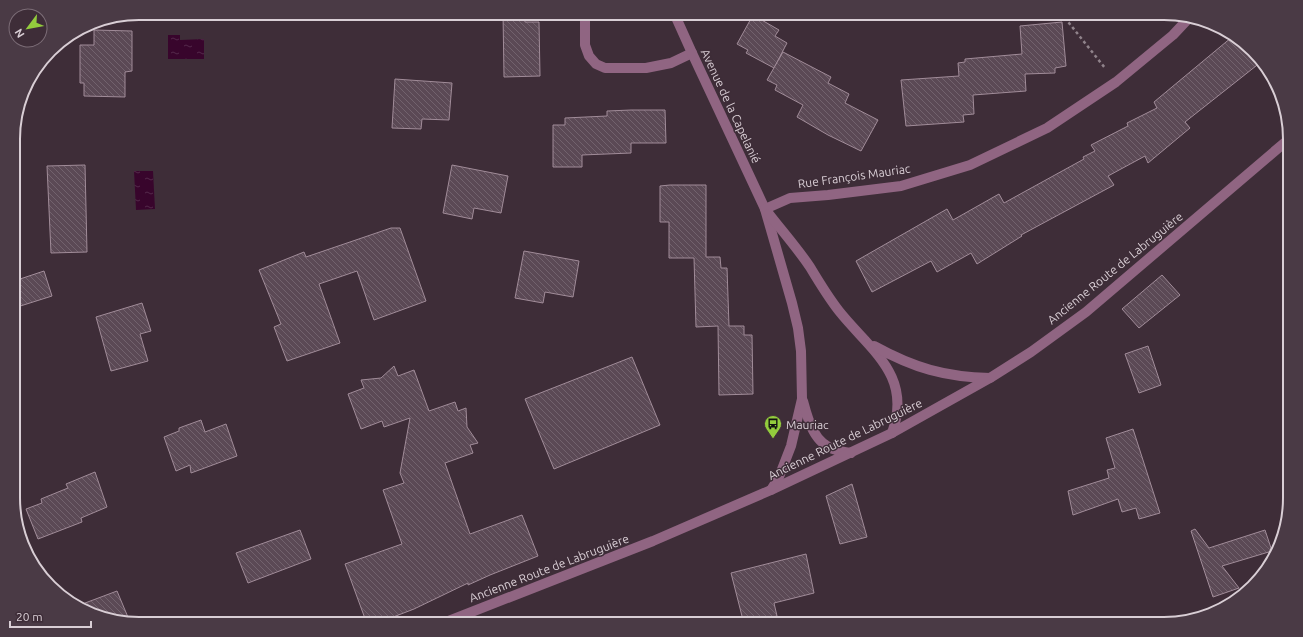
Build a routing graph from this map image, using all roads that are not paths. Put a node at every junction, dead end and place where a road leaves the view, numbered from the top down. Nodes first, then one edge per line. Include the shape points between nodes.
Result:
1 (585, 20) edge
2 (677, 20) edge
3 (1185, 22) edge
4 (692, 54) junction
5 (1283, 144) edge
6 (765, 210) junction
7 (868, 342) junction
8 (990, 378) junction
9 (802, 399) junction
10 (892, 433) junction
11 (851, 453) junction
12 (770, 490) junction
13 (460, 617) edge

1 - 4 street via 585,45 589,56 596,64 605,68 646,68 671,63
2 - 4 street, Avenue de la Capelanié
3 - 6 street, Rue François Mauriac via 1116,82 1047,128 970,166 901,186 790,198
4 - 6 street, Avenue de la Capelanié
5 - 8 street, Ancienne Route de Labruguière via 1086,312
6 - 7 street via 810,267 839,311
6 - 9 street via 798,328 802,357
7 - 8 street via 893,357 938,373
7 - 10 street via 883,361 896,391 897,420
8 - 10 street, Ancienne Route de Labruguière
9 - 11 street via 808,421 822,443 835,450
9 - 12 street via 791,446 779,477
10 - 11 street, Ancienne Route de Labruguière
11 - 12 street, Ancienne Route de Labruguière
12 - 13 street, Ancienne Route de Labruguière via 654,541

